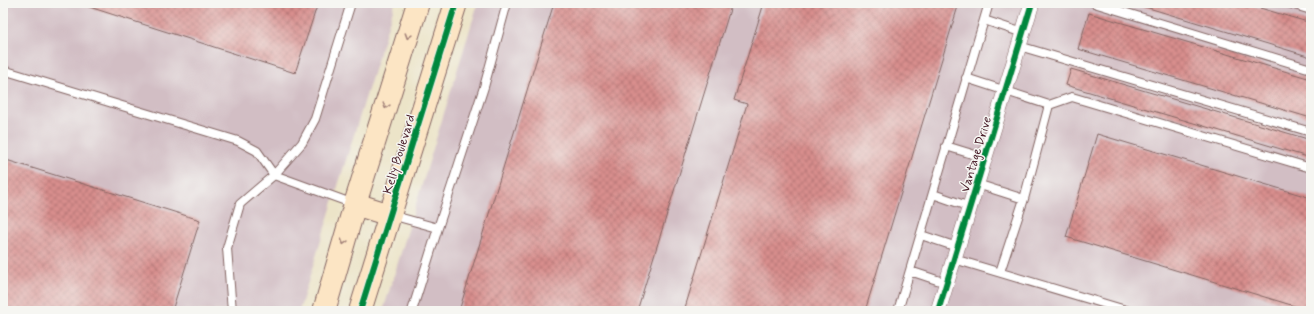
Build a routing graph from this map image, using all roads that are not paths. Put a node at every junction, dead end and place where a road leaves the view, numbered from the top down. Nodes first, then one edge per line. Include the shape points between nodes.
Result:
1 (351, 3) edge
2 (418, 3) edge
3 (456, 3) edge
4 (507, 3) edge
5 (989, 3) edge
6 (1032, 3) edge
7 (1094, 3) edge
8 (1288, 3) edge
9 (1311, 10) edge
10 (984, 20) junction
11 (1021, 39) junction
12 (1311, 68) edge
13 (3, 70) edge
14 (966, 78) junction
15 (1005, 91) junction
16 (1049, 105) junction
17 (1311, 132) edge
18 (946, 146) junction
19 (985, 158) junction
20 (1311, 168) edge
21 (274, 175) junction
22 (977, 184) junction
23 (933, 194) junction
24 (1024, 199) junction
25 (355, 204) junction
26 (970, 207) junction
27 (390, 215) junction
28 (438, 228) junction
29 (921, 235) junction
30 (956, 253) junction
31 (910, 271) junction
32 (1000, 272) junction
33 (946, 283) junction
34 (899, 310) edge
35 (232, 311) edge
36 (324, 311) edge
37 (360, 311) edge
38 (412, 311) edge
39 (908, 311) edge
40 (938, 311) edge
41 (1129, 311) edge

1 - 21 lane via 315,119 302,143
2 -> 25 street, Kelly Boulevard
3 - 27 street, Kelly Boulevard
4 - 28 lane via 484,87
5 - 10 lane
6 - 11 street, Vantage Drive
7 - 12 lane
8 - 9 lane
10 - 11 lane
10 - 14 lane
11 - 15 street, Vantage Drive
11 - 17 lane
13 - 21 lane via 238,141 257,150
14 - 15 lane
14 - 18 lane
15 - 16 lane
15 - 19 street, Vantage Drive
16 - 20 lane via 1072,97
16 - 24 lane
18 - 19 lane
18 - 23 lane
19 - 22 street, Vantage Drive
21 - 25 lane
21 - 35 lane via 240,204 227,248
22 - 24 lane
22 - 26 street, Vantage Drive
23 - 26 lane
23 - 29 lane
24 - 32 lane
25 - 27 street
25 -> 36 street, Kelly Boulevard
26 - 30 street, Vantage Drive
27 - 28 lane
27 - 37 street, Kelly Boulevard
28 - 38 lane
29 - 30 lane
29 - 31 lane
30 - 32 lane
30 - 33 street, Vantage Drive
31 - 33 lane
31 - 34 lane
32 - 41 lane
33 - 40 street, Vantage Drive
34 - 39 lane

